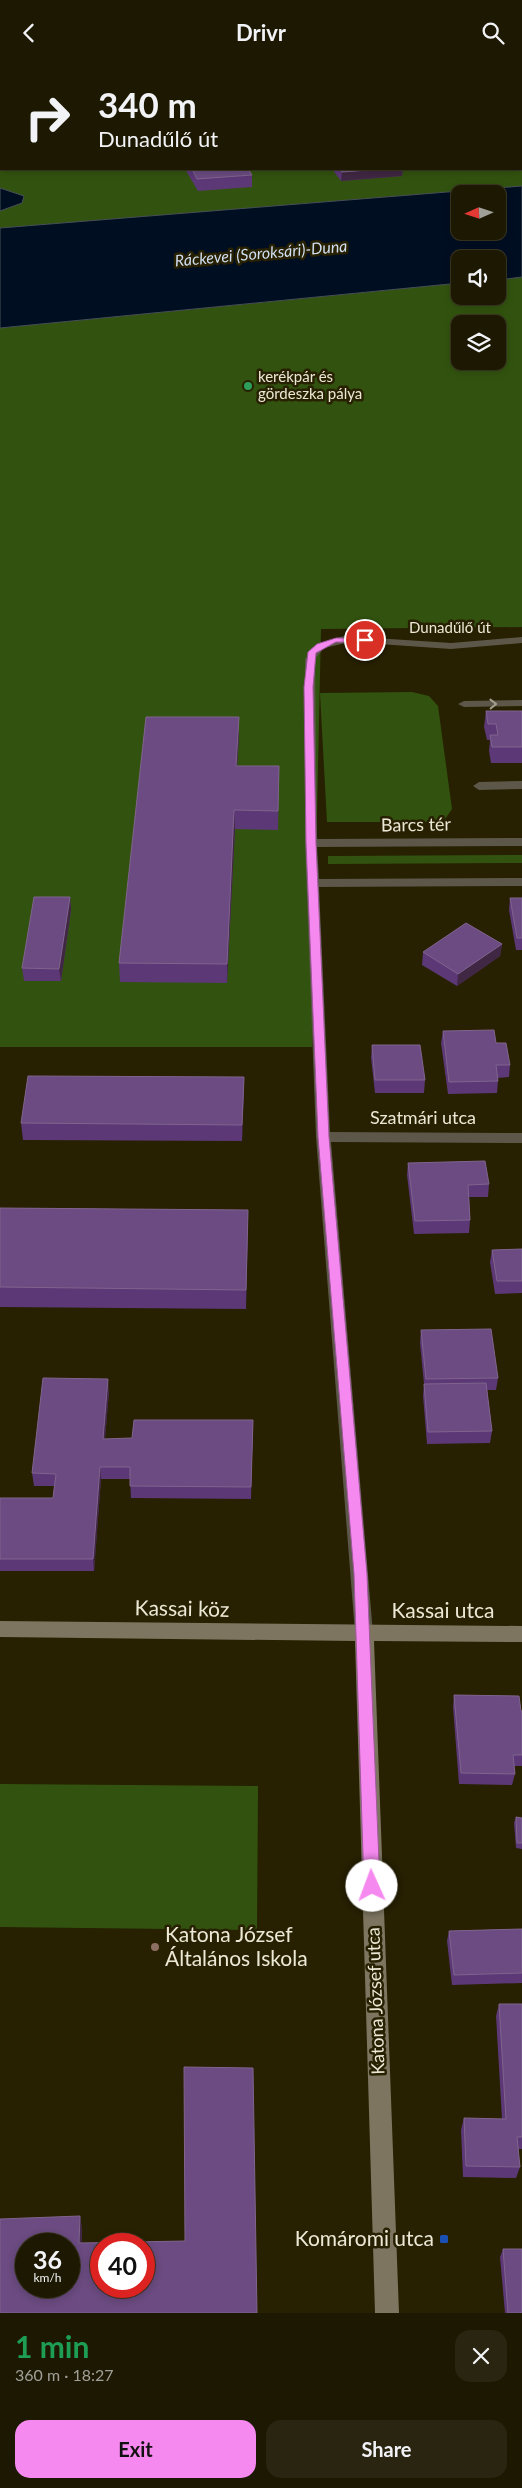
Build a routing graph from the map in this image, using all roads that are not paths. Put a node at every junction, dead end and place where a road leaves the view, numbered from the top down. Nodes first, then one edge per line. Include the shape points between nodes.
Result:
1 (522, 640) edge
2 (309, 671) joint
3 (522, 703) edge
4 (464, 704) dead end
5 (479, 785) dead end
6 (522, 785) edge
7 (522, 842) edge
8 (311, 843) junction
9 (522, 882) edge
10 (313, 883) junction
11 (323, 1137) junction
12 (522, 1137) edge
13 (0, 1629) edge
14 (364, 1633) junction
15 (522, 1634) edge
16 (387, 2313) edge

1 - 2 street, Dunadűlő út via 451,646 336,640 312,652
2 - 8 street, Katona József utca
4 -> 3 street
5 - 6 street
7 - 8 street, Barcs tér
8 - 10 street, Katona József utca
9 - 10 street
10 - 11 street, Katona József utca
11 - 12 street, Szatmári utca
11 - 14 street, Katona József utca
13 - 14 street, Kassai köz
14 - 15 street, Kassai utca
14 - 16 street, Katona József utca

